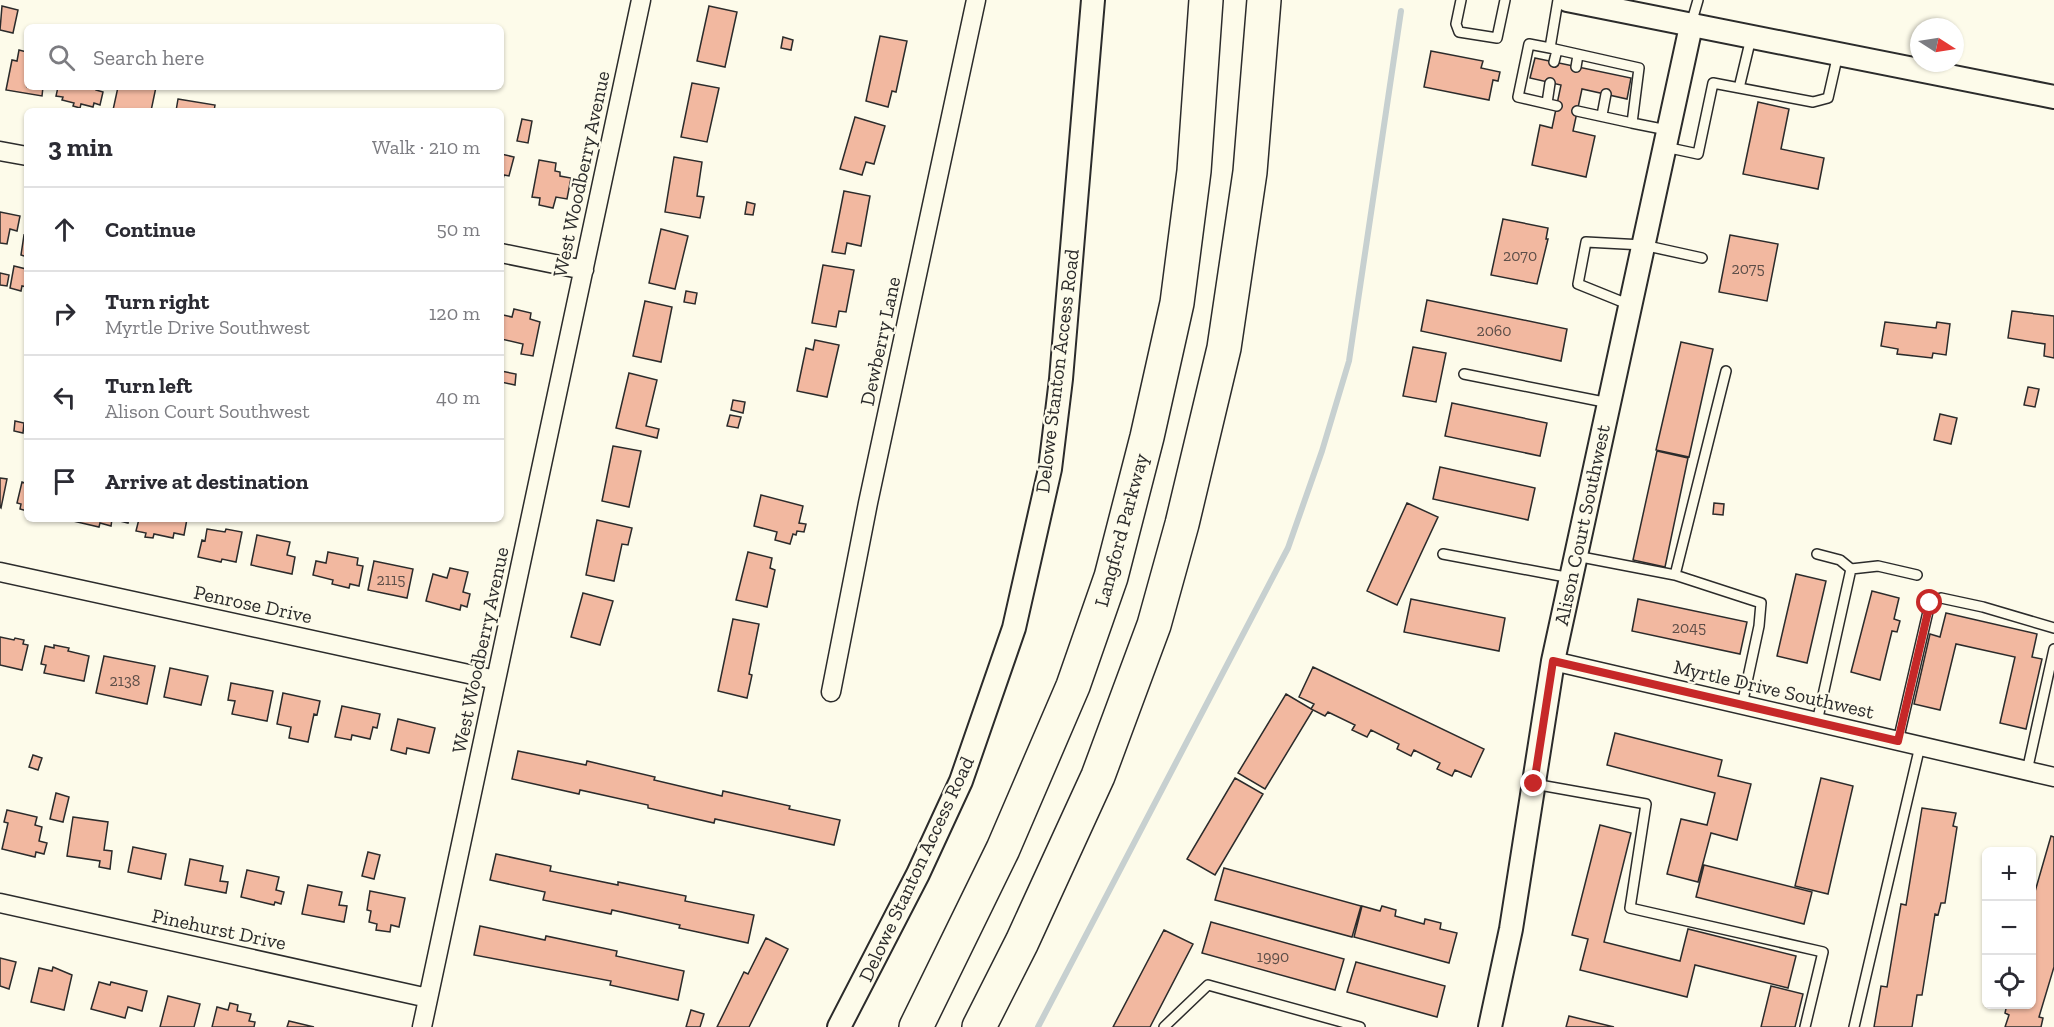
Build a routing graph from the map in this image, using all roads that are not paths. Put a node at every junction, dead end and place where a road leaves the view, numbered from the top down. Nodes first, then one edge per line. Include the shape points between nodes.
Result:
1 (641, 0) edge
2 (976, 0) edge
3 (1093, 0) edge
4 (1461, 0) edge
5 (1505, 0) edge
6 (1558, 0) edge
7 (1567, 0) edge
8 (1698, 0) edge
9 (1264, 9) edge
10 (1206, 11) edge
11 (1691, 26) junction
12 (1752, 38) junction
13 (1553, 49) junction
14 (1838, 54) junction
15 (1578, 55) junction
16 (1554, 62) dead end
17 (1611, 63) junction
18 (1576, 67) dead end
19 (1609, 74) dead end
20 (1550, 83) dead end
21 (1739, 88) junction
22 (1606, 94) dead end
23 (2054, 97) edge
24 (1577, 111) dead end
25 (1602, 115) junction
26 (1632, 123) junction
27 (1666, 138) junction
28 (0, 151) edge
29 (24, 155) edge
30 (1643, 245) junction
31 (504, 254) edge
32 (1702, 258) dead end
33 (584, 270) junction
34 (1630, 305) junction
35 (1726, 371) dead end
36 (1464, 374) dead end
37 (1609, 403) junction
38 (1443, 554) dead end
39 (1817, 554) dead end
40 (1573, 567) junction
41 (1851, 569) junction
42 (0, 572) edge
43 (1676, 575) junction
44 (1917, 575) dead end
45 (2054, 628) edge
46 (2054, 649) edge
47 (1553, 661) junction
48 (496, 680) junction
49 (831, 692) dead end
50 (1742, 705) junction
51 (1818, 722) junction
52 (1898, 741) junction
53 (1920, 746) junction
54 (2027, 771) junction
55 (2054, 777) edge
56 (1534, 784) junction
57 (0, 903) edge
58 (428, 998) junction
59 (422, 1027) edge
60 (839, 1027) edge
61 (916, 1027) edge
62 (979, 1027) edge
63 (1164, 1027) edge
64 (1359, 1027) edge
65 (1490, 1027) edge
66 (1805, 1027) edge
67 (1854, 1027) edge

1 - 33 street, West Woodberry Avenue
2 - 49 street, Dewberry Lane
3 - 60 street, Delowe Stanton Access Road via 1050,469 1014,628 961,781
4 - 5 lane via 1455,24 1459,32 1497,38
6 - 13 lane
7 - 11 street
8 - 11 lane
9 - 62 highway via 1250,172 1224,348 1154,625 1098,776
10 - 61 highway, Langford Parkway via 1194,171 1177,303 1112,577 1073,686 1003,849
11 - 12 street
11 - 27 street, Alison Court Southwest
12 - 14 street
12 - 21 lane
13 - 15 lane
13 - 16 lane
13 - 20 lane via 1529,44 1518,97 1552,104
14 - 21 lane via 1828,98 1813,102
14 - 23 street
15 - 17 lane
15 - 18 lane
17 - 19 lane
17 - 26 lane via 1639,68
21 - 27 lane via 1713,83 1698,154
22 - 25 lane
24 - 25 lane
25 - 26 lane
26 - 27 lane
27 - 30 street, Alison Court Southwest
28 - 29 street
30 - 32 lane
30 - 34 street, Alison Court Southwest
30 - 34 lane via 1587,242 1578,284
31 - 33 street
33 - 48 street, West Woodberry Avenue
34 - 37 street, Alison Court Southwest
35 - 43 lane
36 - 37 lane
37 - 40 street, Alison Court Southwest
38 - 40 lane
39 - 41 lane via 1840,560
40 - 43 lane
40 - 47 street, Alison Court Southwest
41 - 44 lane via 1878,566
41 - 51 lane
42 - 48 street, Penrose Drive
43 - 50 lane via 1761,603
45 - 52 lane via 1941,598 1930,603
46 - 54 lane
47 - 50 street, Myrtle Drive Southwest
47 - 56 street, Alison Court Southwest
48 - 58 street, West Woodberry Avenue
50 - 51 street, Myrtle Drive Southwest
51 - 52 street, Myrtle Drive Southwest
52 - 53 street, Myrtle Drive Southwest
53 - 54 street, Myrtle Drive Southwest
53 - 67 lane
54 - 55 street, Myrtle Drive Southwest
56 - 65 street, Alison Court Southwest via 1511,929
56 - 66 lane via 1646,804 1630,908 1823,951
57 - 58 street, Pinehurst Drive
58 - 59 street, West Woodberry Avenue
63 - 64 lane via 1208,985

